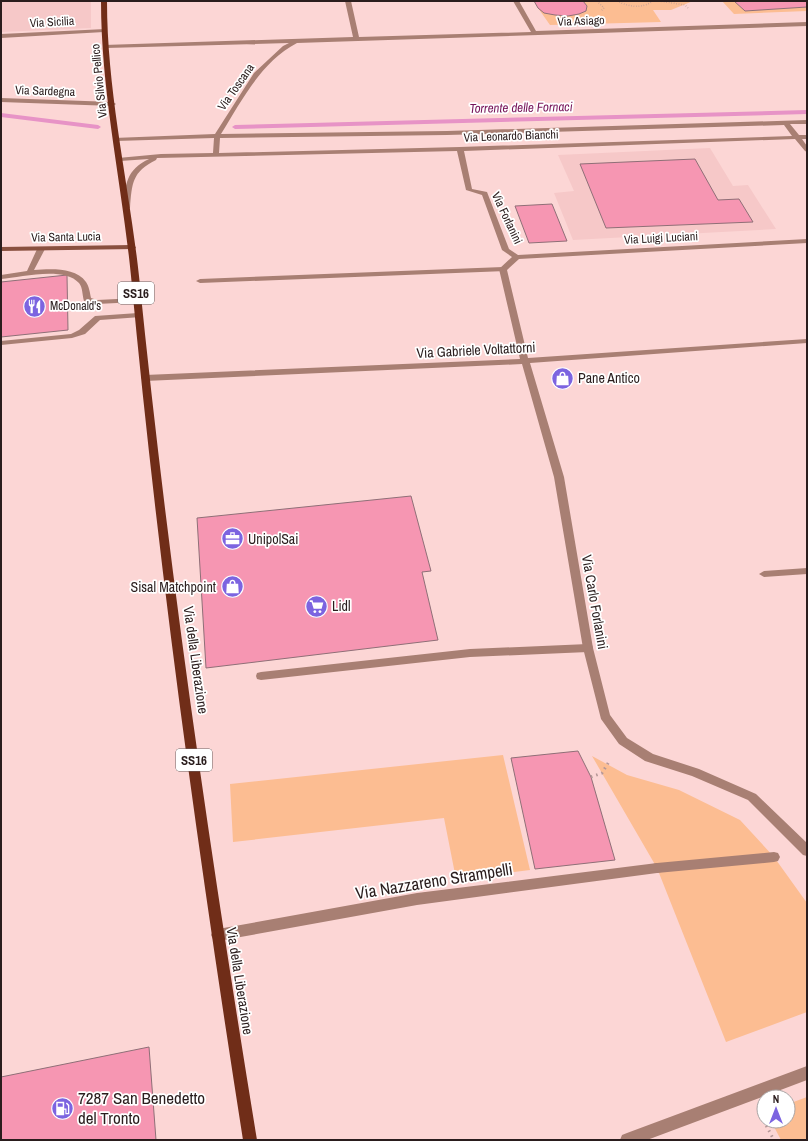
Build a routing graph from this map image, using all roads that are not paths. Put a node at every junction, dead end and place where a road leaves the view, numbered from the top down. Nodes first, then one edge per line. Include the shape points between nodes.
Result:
1 (104, 1) edge
2 (348, 1) edge
3 (516, 1) edge
4 (807, 24) edge
5 (104, 30) junction
6 (535, 34) junction
7 (1, 36) edge
8 (356, 38) junction
9 (296, 41) junction
10 (106, 46) junction
11 (1, 100) edge
12 (113, 104) junction
13 (784, 122) junction
14 (807, 122) edge
15 (217, 136) junction
16 (807, 137) edge
17 (797, 138) junction
18 (116, 139) junction
19 (460, 149) junction
20 (807, 150) edge
21 (216, 154) junction
22 (160, 156) junction
23 (120, 159) junction
24 (127, 208) junction
25 (807, 241) edge
26 (132, 247) junction
27 (1, 249) edge
28 (41, 249) junction
29 (517, 257) junction
30 (503, 269) junction
31 (29, 274) junction
32 (1, 277) edge
33 (200, 281) dead end
34 (137, 300) junction
35 (138, 315) junction
36 (807, 341) edge
37 (1, 344) edge
38 (525, 361) junction
39 (145, 378) junction
40 (807, 571) edge
41 (764, 574) dead end
42 (588, 648) junction
43 (261, 676) dead end
44 (807, 851) edge
45 (774, 857) dead end
46 (218, 935) junction
47 (807, 1073) edge
48 (250, 1140) edge
49 (627, 1140) edge

1 - 5 main road, Via Silvio Pellico / SS16
2 - 8 street
3 - 6 street
4 - 6 street, Via Asiago
5 - 7 street, Via Sicilia
5 - 10 main road, Via Silvio Pellico / SS16
6 - 8 street, Via Asiago
8 - 9 street, Via Toscana
9 - 10 street
9 - 15 street, Via Toscana via 284,47 256,74
10 - 12 main road, Via Silvio Pellico / SS16
11 - 12 street, Via Sardegna
12 - 18 main road, Via Silvio Pellico / SS16
13 - 14 street, Via Leonardo Bianchi
13 - 15 street, Via Leonardo Bianchi
13 - 17 street
15 - 18 street, Via Leonardo Bianchi
15 - 21 street
16 - 17 street, Via Leonardo Bianchi
17 - 19 street, Via Leonardo Bianchi
17 - 20 street
18 - 23 main road, Via Silvio Pellico / SS16
19 - 21 street, Via Leonardo Bianchi
19 - 29 street, Via Forlanini via 469,190 485,193 506,250
21 - 22 street, Via Leonardo Bianchi
22 - 23 street, Via Leonardo Bianchi
22 - 24 street, Via Leonardo Bianchi via 142,164 130,178
23 - 24 main road, Via della Liberazione / SS16
24 - 26 main road, Via della Liberazione / SS16
25 - 29 street, Via Luigi Luciani
26 - 28 main road, Via Santa Lucia
26 - 34 main road, Via della Liberazione / SS16
27 - 28 main road, Via Santa Lucia
28 - 31 street
29 - 30 street
30 - 33 street
30 - 38 street, Via Carlo Forlanini
31 - 32 street
31 - 34 street via 63,272 75,276 84,284 87,300
34 - 35 main road, Via della Liberazione / SS16
35 - 37 street via 98,318 82,332 72,336
35 - 39 main road, Via della Liberazione / SS16
36 - 38 street, Via Gabriele Voltattorni
38 - 39 street, Via Gabriele Voltattorni
38 - 42 street, Via Carlo Forlanini via 559,477
39 - 46 main road, Via della Liberazione / SS16
40 - 41 street
42 - 43 street via 470,653
42 - 44 street, Via Carlo Forlanini via 605,716 623,741 649,758 695,772 752,797
45 - 46 street, Via Nazzareno Strampelli via 657,868 417,899
46 - 48 main road, Via della Liberazione / SS16
47 - 49 street

